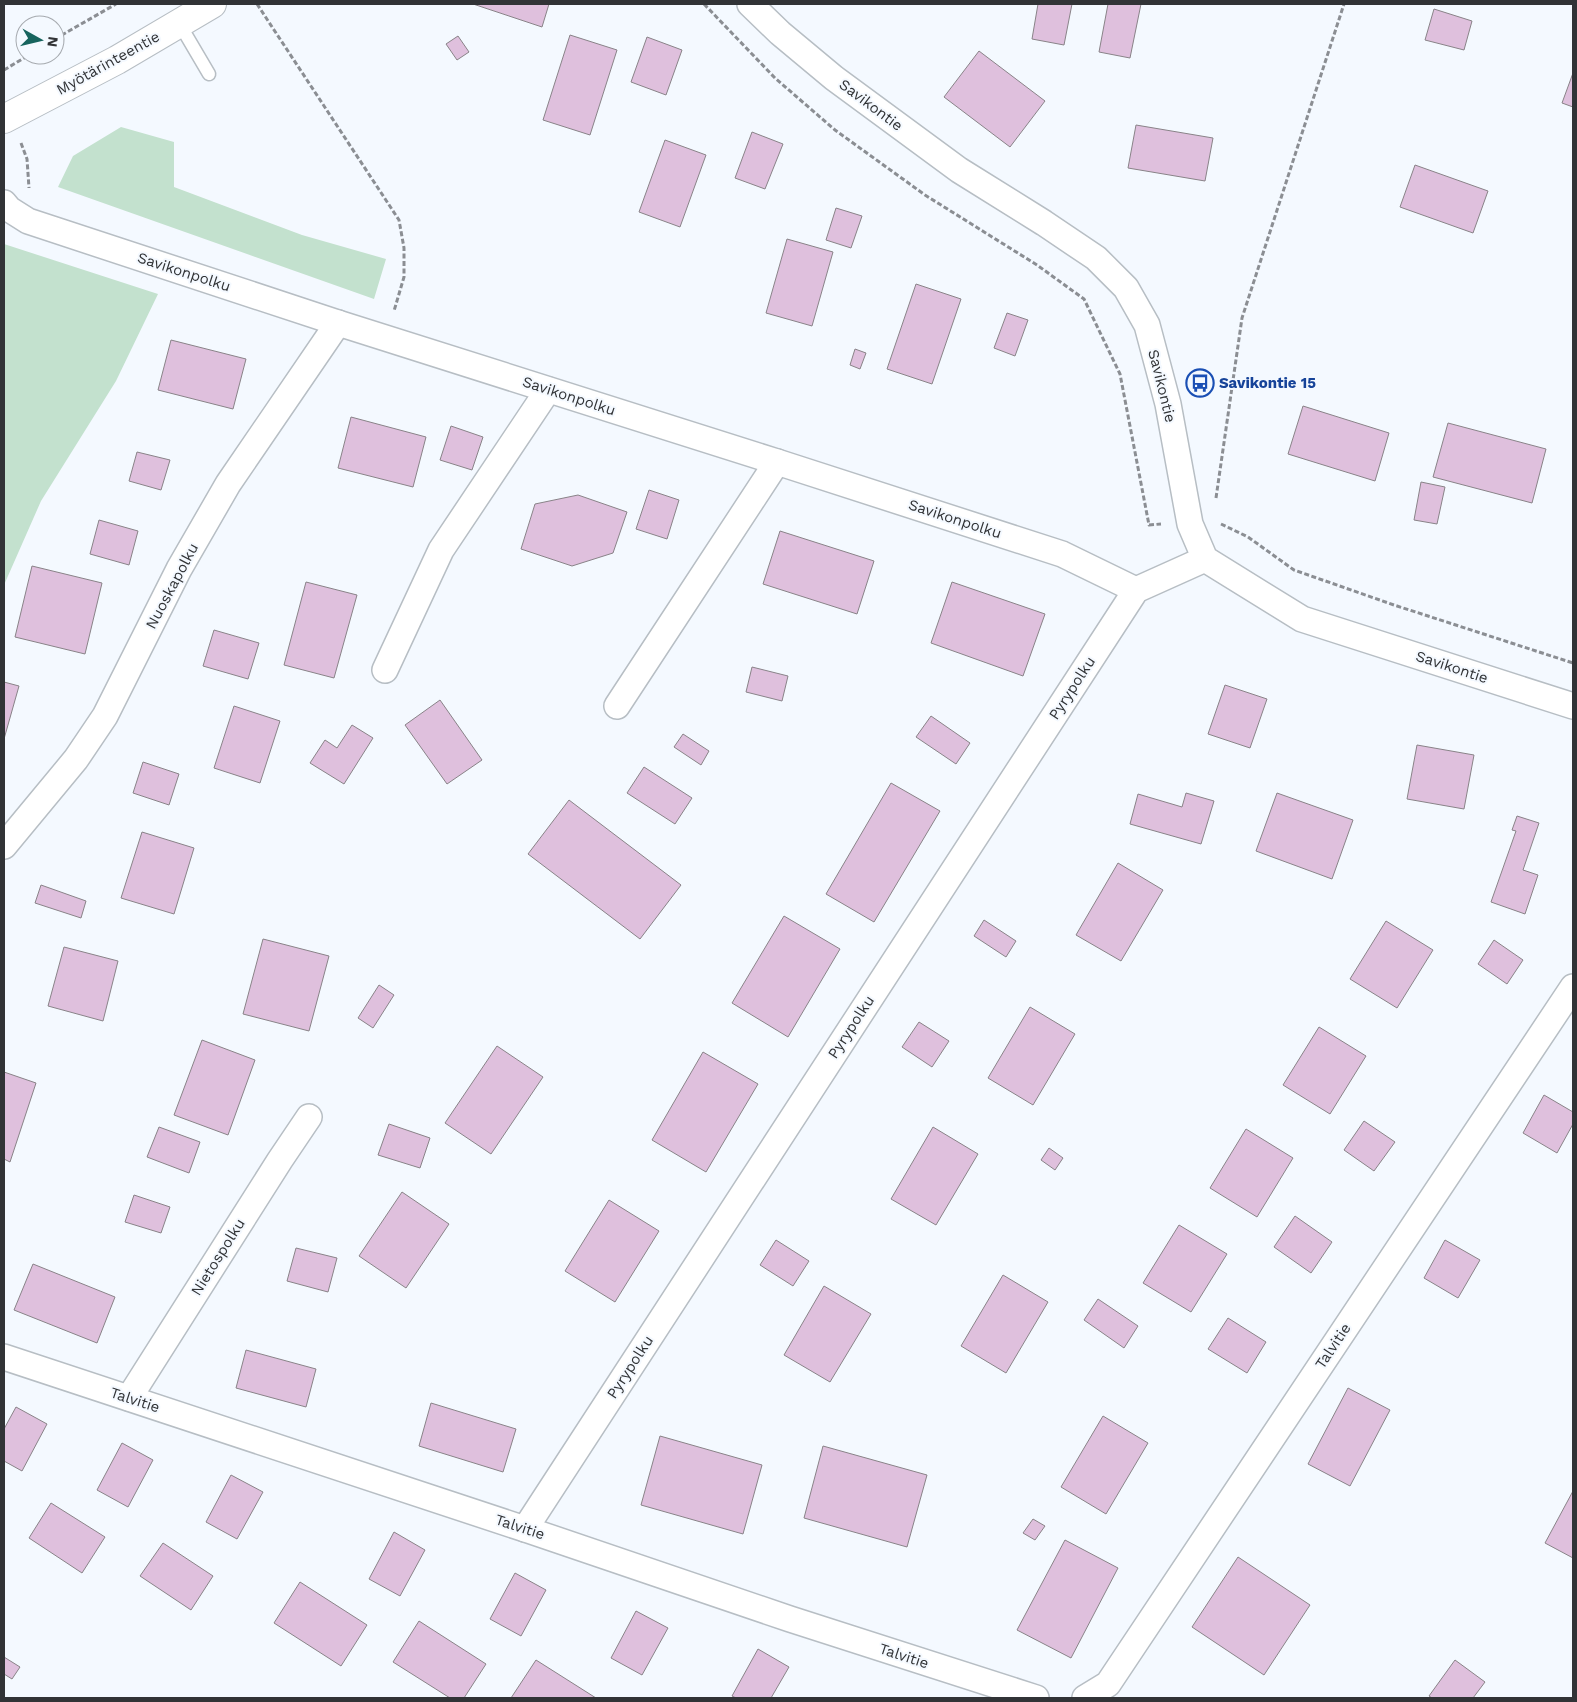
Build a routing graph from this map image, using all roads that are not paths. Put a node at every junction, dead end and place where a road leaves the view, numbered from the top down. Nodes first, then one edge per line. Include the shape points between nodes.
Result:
1 (212, 4) edge
2 (750, 4) edge
3 (179, 23) junction
4 (208, 74) dead end
5 (7, 118) edge
6 (4, 203) edge
7 (338, 323) junction
8 (548, 390) junction
9 (777, 462) junction
10 (1205, 558) junction
11 (1136, 590) junction
12 (385, 670) dead end
13 (617, 706) dead end
14 (1573, 706) edge
15 (4, 846) edge
16 (1573, 987) edge
17 (310, 1117) dead end
18 (4, 1357) edge
19 (129, 1398) junction
20 (525, 1529) junction
21 (1036, 1698) edge
22 (1085, 1698) edge

1 - 3 street, Myötärinteentie
2 - 10 street, Savikontie via 834,78 959,170 1096,258 1126,288 1147,325 1202,522
3 - 4 lane
3 - 5 street, Myötärinteentie
6 - 7 street, Savikonpolku via 9,210 28,221
7 - 8 street, Savikonpolku
7 - 15 street, Nuoskapolku via 228,484 179,569 105,716 76,759
8 - 9 street, Savikonpolku
8 - 12 street via 442,550
9 - 11 street, Savikonpolku via 1062,554
9 - 13 street
10 - 11 street
10 - 14 street, Savikontie via 1302,619
11 - 20 street, Pyrypolku
16 - 22 street, Talvitie via 1108,1684
17 - 19 street, Nietospolku
18 - 19 street, Talvitie
19 - 20 street, Talvitie
20 - 21 street, Talvitie

